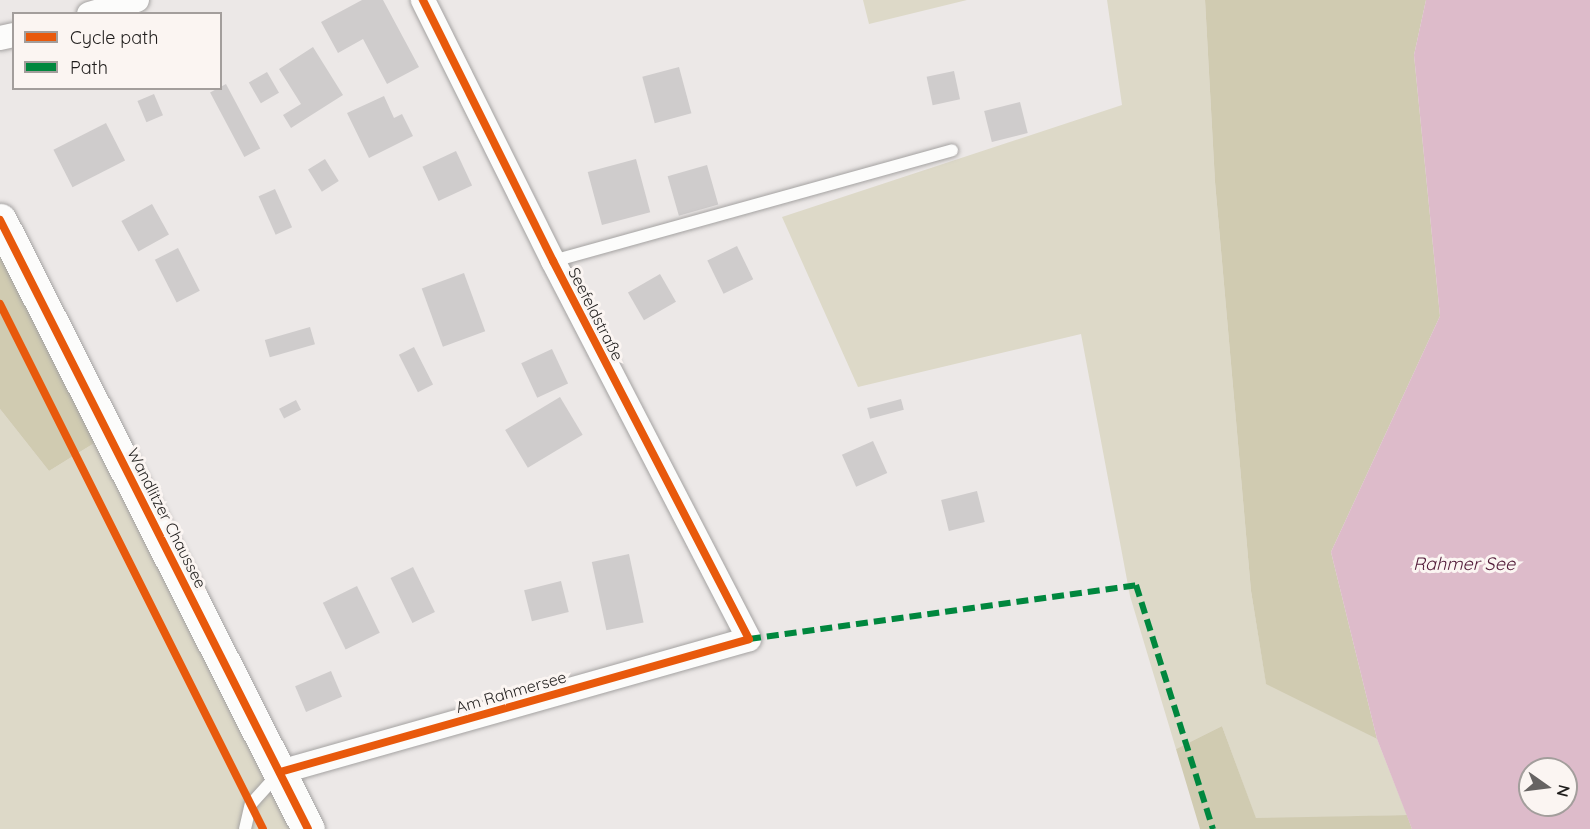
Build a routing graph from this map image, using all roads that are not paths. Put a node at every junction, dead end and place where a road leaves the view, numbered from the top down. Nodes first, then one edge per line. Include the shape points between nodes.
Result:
1 (137, 0) edge
2 (423, 0) edge
3 (96, 12) edge
4 (952, 150) dead end
5 (0, 220) edge
6 (553, 261) junction
7 (749, 639) joint
8 (280, 772) junction
9 (245, 829) edge
10 (308, 829) edge

1 - 3 street
2 - 6 street, Seefeldstraße
4 - 6 lane
5 - 8 street, Wandlitzer Chaussee
6 - 7 street, Seefeldstraße
7 - 8 street, Am Rahmersee
8 - 9 lane via 251,804
8 - 10 street, Wandlitzer Chaussee

